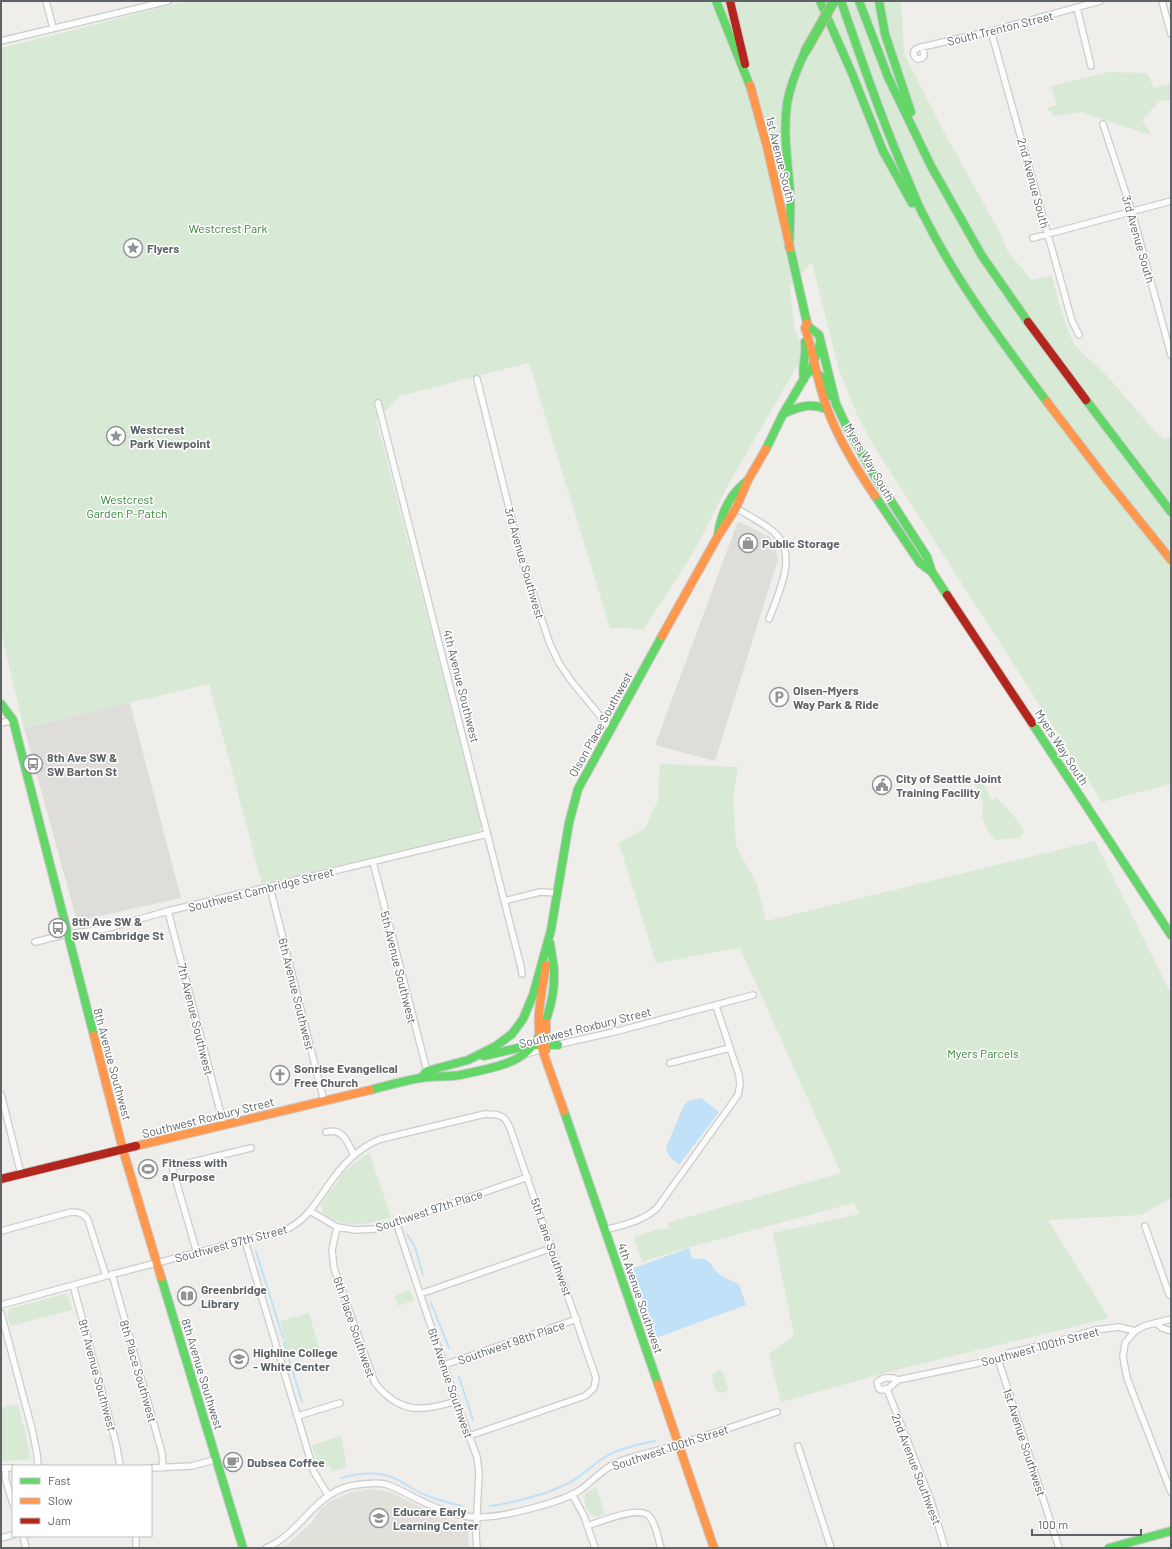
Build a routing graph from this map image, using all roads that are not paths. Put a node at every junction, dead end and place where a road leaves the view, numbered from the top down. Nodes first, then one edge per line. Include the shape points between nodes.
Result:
1 (46, 1) edge
2 (168, 1) edge
3 (716, 1) edge
4 (730, 1) edge
5 (820, 1) edge
6 (834, 1) edge
7 (841, 1) edge
8 (859, 1) edge
9 (879, 1) edge
10 (1100, 1) edge
11 (1162, 1) edge
12 (150, 3) edge
13 (1076, 8) junction
14 (53, 28) junction
15 (991, 31) junction
16 (1171, 34) edge
17 (1, 41) edge
18 (923, 47) dead end
19 (1091, 66) dead end
20 (752, 91) junction
21 (1103, 124) dead end
22 (922, 146) junction
23 (1171, 201) edge
24 (1132, 212) junction
25 (924, 217) junction
26 (1048, 235) junction
27 (1033, 238) dead end
28 (789, 247) junction
29 (807, 328) junction
30 (819, 335) junction
31 (1078, 335) dead end
32 (1171, 355) edge
33 (814, 368) junction
34 (477, 379) dead end
35 (804, 379) junction
36 (833, 397) junction
37 (378, 403) dead end
38 (827, 409) junction
39 (783, 414) junction
40 (748, 480) junction
41 (736, 508) junction
42 (1171, 512) edge
43 (718, 536) junction
44 (1171, 560) edge
45 (932, 572) junction
46 (769, 619) dead end
47 (1, 704) edge
48 (13, 720) junction
49 (1, 723) edge
50 (612, 729) junction
51 (487, 834) junction
52 (373, 862) junction
53 (270, 887) junction
54 (558, 894) junction
55 (504, 901) junction
56 (168, 911) junction
57 (67, 934) junction
58 (1171, 935) edge
59 (549, 940) junction
60 (35, 942) dead end
61 (522, 974) dead end
62 (754, 995) dead end
63 (716, 1006) junction
64 (512, 1034) joint
65 (558, 1044) joint
66 (541, 1046) junction
67 (730, 1048) junction
68 (524, 1054) joint
69 (479, 1056) junction
70 (670, 1063) dead end
71 (424, 1074) junction
72 (1, 1094) edge
73 (324, 1101) junction
74 (498, 1114) joint
75 (224, 1126) junction
76 (326, 1132) dead end
77 (251, 1148) dead end
78 (123, 1150) junction
79 (354, 1155) junction
80 (21, 1174) junction
81 (528, 1177) junction
82 (1, 1179) edge
83 (310, 1211) junction
84 (396, 1222) junction
85 (1145, 1226) dead end
86 (337, 1227) junction
87 (605, 1230) junction
88 (1, 1231) edge
89 (244, 1241) junction
90 (552, 1248) junction
91 (197, 1252) junction
92 (157, 1262) junction
93 (109, 1275) junction
94 (73, 1285) junction
95 (420, 1294) junction
96 (1171, 1296) edge
97 (1, 1305) edge
98 (1, 1313) edge
99 (1171, 1318) edge
100 (577, 1319) junction
101 (1156, 1323) junction
102 (1135, 1331) junction
103 (1171, 1331) edge
104 (998, 1359) junction
105 (444, 1365) junction
106 (898, 1380) junction
107 (887, 1389) junction
108 (456, 1401) junction
109 (340, 1403) dead end
110 (777, 1412) dead end
111 (298, 1416) junction
112 (469, 1436) junction
113 (679, 1444) junction
114 (798, 1446) dead end
115 (217, 1459) junction
116 (38, 1465) edge
117 (120, 1465) edge
118 (3, 1468) edge
119 (152, 1468) edge
120 (163, 1468) junction
121 (1171, 1492) edge
122 (572, 1494) junction
123 (328, 1495) junction
124 (12, 1501) edge
125 (477, 1517) junction
126 (587, 1526) junction
127 (1171, 1531) edge
128 (12, 1535) edge
129 (23, 1537) edge
130 (136, 1537) edge
131 (1, 1538) edge
132 (26, 1548) edge
133 (136, 1548) edge
134 (243, 1548) edge
135 (266, 1548) edge
136 (477, 1548) edge
137 (595, 1548) edge
138 (661, 1548) edge
139 (714, 1548) edge
140 (831, 1548) edge
141 (946, 1548) edge
142 (1059, 1548) edge
143 (1108, 1548) edge

1 - 14 street
2 - 12 street
3 - 20 main road
4 - 20 main road, 1st Avenue South
5 - 25 main road via 884,151 912,203
6 - 28 main road, bridge via 805,52 788,95 786,114 790,193
7 - 25 main road via 877,104
8 - 22 main road via 888,77
9 - 22 main road via 885,34
10 - 13 street, South Trenton Street
11 - 16 street
12 - 14 street
13 - 15 street, South Trenton Street
13 - 19 street
14 - 17 street
15 - 18 street, South Trenton Street
15 - 26 street, 2nd Avenue South
20 - 28 main road, 1st Avenue South
21 - 24 street, 3rd Avenue South
22 - 42 main road via 948,200 982,256 1045,346
23 - 24 street
24 - 26 street
24 - 32 street, 3rd Avenue South
25 - 44 main road via 943,252 995,333
26 - 27 street
26 - 31 street, 2nd Avenue South
28 - 29 main road, 1st Avenue South
29 - 30 main road
29 - 33 main road, Myers Way South
29 - 35 main road, Olson Place Southwest via 804,340 807,357 802,371
30 - 33 main road, Olson Place Southwest
30 - 36 main road, Myers Way South via 834,392
33 - 35 main road, Olson Place Southwest
33 - 36 main road via 822,377 829,395
33 - 38 main road, Myers Way South
34 - 50 street, 3rd Avenue Southwest via 523,564 550,644 572,682
35 - 39 main road, Olson Place Southwest
36 - 45 main road, Myers Way South via 861,453 927,557
37 - 51 street, 4th Avenue Southwest
38 - 39 main road via 806,404
38 - 45 main road, Myers Way South via 845,449 862,477 920,563
39 - 40 main road, Olson Place Southwest
40 - 41 main road, Olson Place Southwest
40 - 43 main road, Olson Place Southwest via 737,488 727,504 719,521
41 - 43 main road, Olson Place Southwest
41 - 46 street via 771,529 778,536 785,551 786,570
43 - 50 main road, Olson Place Southwest
45 - 58 main road, Myers Way South
47 - 48 main road
48 - 49 street
48 - 57 main road, 8th Avenue Southwest
50 - 54 main road, Olson Place Southwest via 578,789 573,804
51 - 52 street, Southwest Cambridge Street
51 - 55 street, 4th Avenue Southwest
52 - 53 street, Southwest Cambridge Street
52 - 71 street, 5th Avenue Southwest
53 - 56 street, Southwest Cambridge Street
53 - 73 street, 6th Avenue Southwest
54 - 55 street via 540,892
54 - 59 main road, Olson Place Southwest
55 - 61 street, 4th Avenue Southwest
56 - 57 street, Southwest Cambridge Street via 105,929
56 - 75 street, 7th Avenue Southwest
57 - 60 street, Southwest Cambridge Street
57 - 78 main road, 8th Avenue Southwest
59 - 64 main road, Olson Place Southwest via 528,1012
59 - 66 main road, 4th Avenue Southwest via 537,1023
59 - 66 main road, Olson Place Southwest via 554,974 553,991
62 - 63 street, Southwest Roxbury Street
63 - 65 street, Southwest Roxbury Street
63 - 67 street
64 - 69 main road, Southwest Roxbury Street
65 - 66 main road
66 - 68 main road, Olson Place Southwest
66 - 69 main road
66 - 87 main road, 4th Avenue Southwest
67 - 70 street
67 - 87 street via 739,1075 740,1089 736,1099 657,1208 642,1219
68 - 71 main road, Southwest Roxbury Street via 499,1065 476,1071 437,1078
69 - 71 main road, Southwest Roxbury Street
71 - 73 main road, Southwest Roxbury Street
72 - 80 street
73 - 75 main road, Southwest Roxbury Street
74 - 79 street, Southwest 97th Street via 485,1114 381,1139 372,1142
74 - 81 street, 5th Lane Southwest via 508,1122
75 - 78 main road, Southwest Roxbury Street
76 - 79 street via 333,1130 341,1134
77 - 91 street via 172,1167
78 - 80 main road, Southwest Roxbury Street
78 - 92 main road, 8th Avenue Southwest
79 - 83 street, Southwest 97th Street via 338,1172
80 - 82 main road, Southwest Roxbury Street
81 - 84 street, Southwest 97th Place
81 - 90 street, 5th Lane Southwest
83 - 86 street, Southwest 97th Place
83 - 89 street, Southwest 97th Street via 288,1229
84 - 86 street, Southwest 97th Place via 365,1230
84 - 95 street, 6th Avenue Southwest
85 - 96 street
86 - 108 street, 6th Place Southwest via 332,1250 334,1268 375,1383 382,1392 401,1405 430,1409
87 - 113 main road, 4th Avenue Southwest
88 - 93 street, 8th Place Southwest via 71,1212 84,1214
89 - 91 street, Southwest 97th Street
89 - 111 street
90 - 95 street
90 - 100 street, 5th Lane Southwest
91 - 92 street, Southwest 97th Street
92 - 93 street, Southwest 97th Street
92 - 115 main road, 8th Avenue Southwest
93 - 94 street, Southwest 97th Street
93 - 120 street, 8th Place Southwest via 162,1453
94 - 97 street, Southwest 97th Street
94 - 117 street, 9th Avenue Southwest
95 - 105 street, 6th Avenue Southwest
98 - 116 street via 32,1429
99 - 101 street
100 - 105 street, Southwest 98th Place
100 - 112 street, 5th Lane Southwest via 596,1374 595,1386 591,1391 585,1396
101 - 102 street
101 - 103 street
102 - 104 street, Southwest 100th Street via 1119,1327 1095,1330 1009,1352
102 - 121 street via 1124,1348 1125,1371
104 - 106 street, Southwest 100th Street
104 - 142 street, 1st Avenue Southwest
105 - 108 street, 6th Avenue Southwest
106 - 107 street, Southwest 100th Street
106 - 107 street, Southwest 100th Street via 884,1378 877,1382 879,1389
107 - 141 street, 2nd Avenue Southwest via 931,1501
108 - 112 street, 6th Avenue Southwest
109 - 111 street
110 - 113 street, Southwest 100th Street
111 - 123 street via 314,1472
112 - 125 street, 6th Avenue Southwest via 477,1457 479,1474
113 - 122 street, Southwest 100th Street via 611,1465
113 - 139 main road, 4th Avenue Southwest
114 - 140 street
115 - 120 street via 192,1466
115 - 134 main road, 8th Avenue Southwest
118 - 124 street
119 - 120 street
122 - 125 street, Southwest 100th Street via 523,1510 498,1516
122 - 126 street
123 - 125 street, Southwest 100th Street via 350,1486 385,1484 444,1511
123 - 135 street, Southwest 100th Street via 290,1533
125 - 136 street, 6th Avenue Southwest
126 - 137 street
126 - 138 street via 634,1512 644,1513 652,1521
127 - 143 main road
128 - 131 street
129 - 132 street
130 - 133 street

